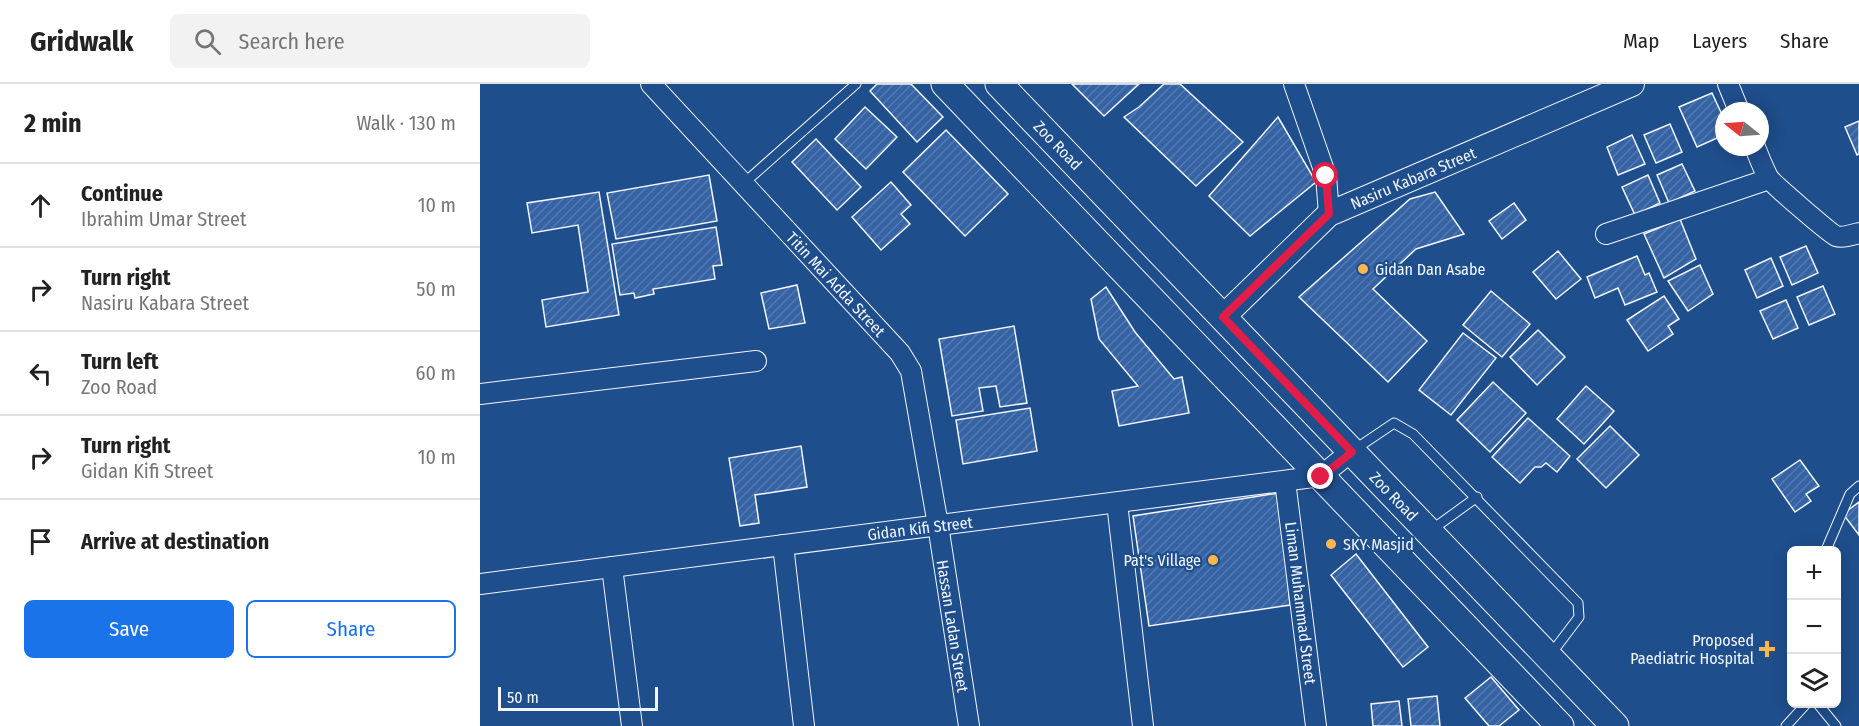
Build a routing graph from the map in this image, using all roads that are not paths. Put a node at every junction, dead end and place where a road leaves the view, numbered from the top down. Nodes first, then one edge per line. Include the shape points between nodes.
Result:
1 (651, 84) edge
2 (856, 84) edge
3 (945, 84) edge
4 (999, 84) edge
5 (1294, 84) edge
6 (1632, 84) edge
7 (1728, 84) edge
8 (1736, 102) edge
9 (1759, 156) edge
10 (1769, 179) junction
11 (743, 184) junction
12 (1329, 214) junction
13 (1859, 233) edge
14 (1606, 234) dead end
15 (1223, 317) junction
16 (756, 360) dead end
17 (480, 394) edge
18 (1352, 452) junction
19 (1321, 477) junction
20 (1285, 481) junction
21 (1859, 486) edge
22 (1477, 497) junction
23 (1117, 503) junction
24 (938, 525) junction
25 (1429, 532) junction
26 (783, 545) junction
27 (1828, 546) edge
28 (612, 567) junction
29 (480, 584) edge
30 (1549, 657) junction
31 (1802, 708) edge
32 (1821, 708) edge
33 (632, 726) edge
34 (804, 726) edge
35 (969, 726) edge
36 (1143, 726) edge
37 (1316, 726) edge
38 (1560, 726) edge
39 (1615, 726) edge
40 (1786, 726) edge
41 (1836, 726) edge

1 - 11 street, Titin Mai Adda Street
2 - 11 lane
3 - 19 main road
4 - 15 main road, Zoo Road
5 - 12 street via 1326,176
6 - 12 street, Nasiru Kabara Street
7 - 8 street
9 - 10 street
10 - 13 street via 1837,237
10 - 14 street
11 - 24 street, Titin Mai Adda Street via 900,353 911,371
12 - 15 street, Nasiru Kabara Street
15 - 18 main road, Zoo Road
16 - 17 street
18 - 19 street
18 - 22 lane via 1394,423 1413,434
18 - 25 main road, Zoo Road
19 - 20 street, Gidan Kifi Street
19 - 38 main road
20 - 23 street, Gidan Kifi Street
20 - 37 street, Liman Muhammad Street
21 - 27 lane via 1850,494
22 - 25 lane
22 - 30 lane via 1578,603 1579,616
23 - 24 street, Gidan Kifi Street
23 - 36 street
24 - 26 street, Gidan Kifi Street
24 - 35 street, Hassan Ladan Street
25 - 30 main road, Zoo Road
26 - 28 street, Gidan Kifi Street
26 - 34 street
28 - 29 street, Gidan Kifi Street
28 - 33 street
30 - 39 main road, Zoo Road
31 - 40 lane
32 - 41 lane

